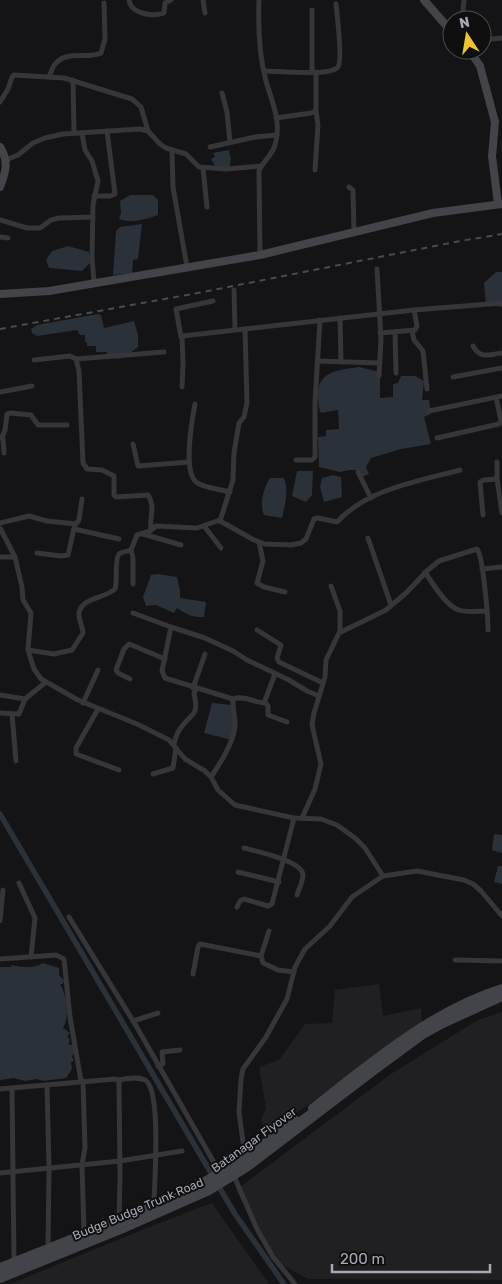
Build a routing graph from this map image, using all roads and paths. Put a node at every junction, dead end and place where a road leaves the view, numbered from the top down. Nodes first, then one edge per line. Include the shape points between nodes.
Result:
1 (129, 0) edge
2 (171, 0) edge
3 (203, 0) edge
4 (260, 0) edge
5 (424, 0) edge
6 (104, 3) dead end
7 (336, 4) dead end
8 (312, 10) dead end
9 (205, 14) dead end
10 (442, 21) edge
11 (476, 60) edge
12 (265, 71) junction
13 (314, 72) junction
14 (49, 77) junction
15 (72, 80) junction
16 (222, 93) dead end
17 (0, 102) edge
18 (316, 110) junction
19 (276, 118) junction
20 (498, 126) edge
21 (107, 131) junction
22 (148, 131) junction
23 (74, 133) junction
24 (82, 133) junction
25 (277, 135) junction
26 (230, 142) junction
27 (0, 147) edge
28 (210, 147) dead end
29 (172, 150) junction
30 (6, 160) junction
31 (261, 166) junction
32 (203, 168) junction
33 (315, 170) dead end
34 (0, 187) edge
35 (349, 187) dead end
36 (94, 196) junction
37 (500, 204) edge
38 (207, 207) dead end
39 (93, 217) junction
40 (0, 220) edge
41 (354, 232) junction
42 (0, 237) edge
43 (8, 238) dead end
44 (260, 255) junction
45 (187, 266) junction
46 (377, 269) dead end
47 (94, 282) junction
48 (234, 290) dead end
49 (0, 294) edge
50 (213, 301) dead end
51 (502, 303) edge
52 (414, 310) junction
53 (380, 314) junction
54 (340, 318) junction
55 (320, 320) junction
56 (246, 329) junction
57 (235, 330) junction
58 (412, 331) junction
59 (395, 332) junction
60 (380, 333) junction
61 (181, 337) junction
62 (472, 346) dead end
63 (164, 352) dead end
64 (502, 353) edge
65 (76, 359) junction
66 (34, 360) dead end
67 (318, 361) junction
68 (341, 362) junction
69 (380, 363) junction
70 (502, 368) edge
71 (396, 373) dead end
72 (379, 376) dead end
73 (453, 377) dead end
74 (32, 386) dead end
75 (182, 387) dead end
76 (427, 389) dead end
77 (0, 392) edge
78 (502, 396) edge
79 (496, 397) junction
80 (195, 404) dead end
81 (429, 411) dead end
82 (67, 425) dead end
83 (1, 437) edge
84 (437, 438) dead end
85 (133, 444) dead end
86 (4, 453) dead end
87 (296, 460) dead end
88 (190, 462) junction
89 (498, 462) dead end
90 (460, 470) dead end
91 (358, 472) dead end
92 (497, 478) junction
93 (230, 492) junction
94 (82, 498) dead end
95 (371, 498) junction
96 (502, 513) edge
97 (483, 515) dead end
98 (220, 521) junction
99 (0, 523) edge
100 (204, 526) junction
101 (74, 527) junction
102 (0, 528) edge
103 (151, 530) junction
104 (140, 533) junction
105 (368, 538) dead end
106 (119, 539) dead end
107 (259, 542) junction
108 (181, 545) dead end
109 (222, 548) dead end
110 (131, 550) junction
111 (38, 553) dead end
112 (0, 556) edge
113 (15, 557) junction
114 (502, 567) edge
115 (482, 569) junction
116 (425, 572) junction
117 (133, 584) dead end
118 (331, 586) dead end
119 (285, 592) dead end
120 (391, 605) junction
121 (487, 611) junction
122 (133, 613) dead end
123 (171, 627) junction
124 (257, 630) dead end
125 (488, 630) dead end
126 (340, 631) junction
127 (28, 650) junction
128 (206, 654) dead end
129 (162, 658) junction
130 (98, 670) dead end
131 (275, 674) junction
132 (130, 679) dead end
133 (46, 682) junction
134 (323, 683) junction
135 (194, 689) junction
136 (0, 694) edge
137 (319, 696) junction
138 (25, 699) junction
139 (233, 700) junction
140 (265, 702) junction
141 (83, 703) junction
142 (98, 709) junction
143 (0, 713) edge
144 (12, 714) junction
145 (287, 722) dead end
146 (175, 746) junction
147 (16, 761) dead end
148 (119, 770) dead end
149 (153, 774) dead end
150 (211, 776) junction
151 (294, 818) junction
152 (302, 818) junction
153 (244, 848) dead end
154 (284, 859) junction
155 (238, 872) dead end
156 (383, 876) junction
157 (278, 882) junction
158 (19, 883) dead end
159 (3, 890) dead end
160 (297, 894) dead end
161 (237, 907) dead end
162 (502, 916) edge
163 (69, 917) dead end
164 (0, 920) edge
165 (269, 931) dead end
166 (261, 956) junction
167 (31, 957) junction
168 (0, 959) edge
169 (455, 960) dead end
170 (502, 961) edge
171 (294, 972) junction
172 (193, 974) dead end
173 (502, 988) edge
174 (502, 992) edge
175 (502, 997) edge
176 (158, 1013) dead end
177 (133, 1021) junction
178 (180, 1050) dead end
179 (158, 1066) junction
180 (118, 1080) junction
181 (82, 1081) junction
182 (47, 1085) junction
183 (12, 1088) junction
184 (0, 1089) edge
185 (182, 1151) dead end
186 (155, 1156) junction
187 (245, 1157) junction
188 (120, 1161) junction
189 (82, 1165) junction
190 (230, 1167) junction
191 (49, 1168) junction
192 (13, 1172) junction
193 (0, 1173) edge
194 (219, 1174) junction
195 (231, 1179) junction
196 (154, 1206) junction
197 (119, 1219) junction
198 (84, 1233) junction
199 (48, 1249) junction
200 (14, 1262) junction
201 (0, 1267) edge
202 (0, 1273) edge
203 (0, 1279) edge
204 (295, 1284) edge

1 - 2 street via 134,10 157,15 164,13 165,3
3 - 9 street
4 - 12 street via 259,26
5 - 10 street
6 - 14 street via 105,39 101,53 62,58
7 - 13 street via 339,64 334,70
8 - 13 street
11 - 20 street
12 - 13 street
12 - 19 street
13 - 18 street
14 - 15 street
14 - 17 street via 14,75
15 - 22 street via 132,99 140,107
15 - 23 street
16 - 26 street
18 - 19 street
18 - 33 street
19 - 25 street
20 - 37 street via 492,156
21 - 22 street
21 - 24 street
21 - 36 street via 115,194
22 - 29 street via 160,144
23 - 24 street
23 - 30 street via 39,139
24 - 36 street via 85,150 98,181
25 - 26 street
25 - 31 street via 271,156
26 - 28 street
27 - 30 street
29 - 32 street via 186,154
29 - 45 street via 173,187
30 - 34 street
31 - 32 street
31 - 44 street via 258,188
32 - 38 street
35 - 41 street via 353,190
36 - 39 street
37 - 41 street via 433,213
39 - 40 street via 54,219 40,228 27,228
39 - 47 street
41 - 44 street
42 - 43 street
44 - 45 street
45 - 47 street
46 - 53 street
47 - 49 street via 49,291
48 - 57 street
50 - 61 street via 176,309
51 - 52 street
52 - 53 street
52 - 58 street via 416,328
53 - 54 street
53 - 60 street
54 - 55 street
54 - 68 street
55 - 56 street
55 - 67 street
56 - 57 street
56 - 93 street via 247,403 239,423
57 - 61 street
58 - 59 street
58 - 76 street via 414,340 423,351
59 - 60 street
59 - 71 street
60 - 69 street
61 - 75 street
62 - 64 street via 481,355
63 - 65 street
65 - 66 street via 70,356
65 - 103 street via 83,463 87,469 102,470 114,476 116,497 148,495 153,504
67 - 68 street
67 - 87 street via 316,458
68 - 69 street
69 - 72 street
70 - 73 street
74 - 77 street
78 - 79 street
79 - 81 street
79 - 84 street via 501,419 499,424
80 - 88 street
82 - 83 street via 38,425 31,414 10,413
83 - 86 street
85 - 88 street via 138,466
88 - 93 street via 196,482
89 - 92 street
90 - 95 street
91 - 95 street
92 - 96 street
92 - 97 street via 480,482
93 - 98 street
94 - 101 street via 79,522
95 - 107 street via 337,522 314,519 301,543
98 - 100 street
98 - 107 street
99 - 101 street via 29,516
100 - 103 street via 159,526
100 - 109 street
101 - 106 street
101 - 111 street via 68,555
102 - 113 street
103 - 104 street
104 - 108 street
104 - 110 street via 134,538
105 - 120 street
107 - 119 street via 263,561 257,582
110 - 117 street
110 - 127 street via 118,557 115,589 82,606 79,614 83,633 72,650 54,654
112 - 113 street
113 - 127 street via 23,600 32,616
114 - 115 street
115 - 116 street via 477,549 439,561
115 - 121 street
116 - 120 street
116 - 121 street via 438,593 456,608
118 - 126 street via 340,612
120 - 126 street
121 - 125 street
122 - 123 street
123 - 129 street
123 - 131 street via 223,646
124 - 134 street via 281,645 279,662
126 - 134 street via 326,660
127 - 133 street via 38,676
128 - 135 street
129 - 132 street via 130,644 126,646 116,669
129 - 135 street via 165,678
130 - 141 street
131 - 137 street
131 - 140 street
133 - 138 street
133 - 141 street
134 - 137 street
135 - 139 street
135 - 146 street via 197,706 180,729
136 - 138 street
137 - 152 street via 312,725 321,764 315,790
138 - 144 street via 20,712
139 - 140 street
139 - 150 street via 233,734
140 - 145 street via 268,715
141 - 142 street
142 - 146 street via 137,724
142 - 148 street via 76,748 76,754
143 - 144 street
144 - 147 street
146 - 149 street via 173,768
146 - 150 street via 182,757
150 - 151 street via 218,790 235,805
151 - 152 street
151 - 154 street
152 - 156 street via 327,821 344,830 365,848
153 - 154 street
154 - 157 street
154 - 160 street via 303,873
155 - 157 street
156 - 162 street via 418,871 464,880 481,891
156 - 171 street via 352,897 330,926 305,949
157 - 161 street via 270,906 244,899
158 - 167 street via 36,918
159 - 164 street
163 - 177 street
165 - 166 street
166 - 171 street via 264,964
166 - 172 street via 200,944
167 - 168 street
167 - 181 street via 56,954 64,958 70,1017
169 - 170 street
171 - 187 street via 287,999 243,1070 239,1112
173 - 187 street, Budge Budge Trunk Road via 419,1027
174 - 202 street, Batanagar Flyover, bridge via 448,1016 414,1036 263,1150 206,1187
175 - 195 street, Budge Budge Trunk Road via 423,1035
176 - 177 street
177 - 179 street
178 - 179 street via 162,1052 163,1064
179 - 194 street
180 - 181 street
180 - 186 street via 138,1078 150,1086 155,1109
180 - 188 street
181 - 182 street
181 - 189 street via 85,1148
182 - 183 street
182 - 191 street
183 - 184 street
183 - 192 street
185 - 186 street
186 - 188 street
186 - 196 street
187 - 190 street, Budge Budge Trunk Road
188 - 189 street
188 - 197 street
189 - 191 street
189 - 198 street
190 - 194 street, Budge Budge Trunk Road
190 - 195 street
191 - 192 street
191 - 199 street
192 - 193 street
192 - 200 street
194 - 196 street, Budge Budge Trunk Road
195 - 203 street, Budge Budge Trunk Road via 123,1230
195 - 204 street via 273,1257
196 - 197 street, Budge Budge Trunk Road
197 - 198 street, Budge Budge Trunk Road
198 - 199 street, Budge Budge Trunk Road
199 - 200 street, Budge Budge Trunk Road
200 - 201 street, Budge Budge Trunk Road

